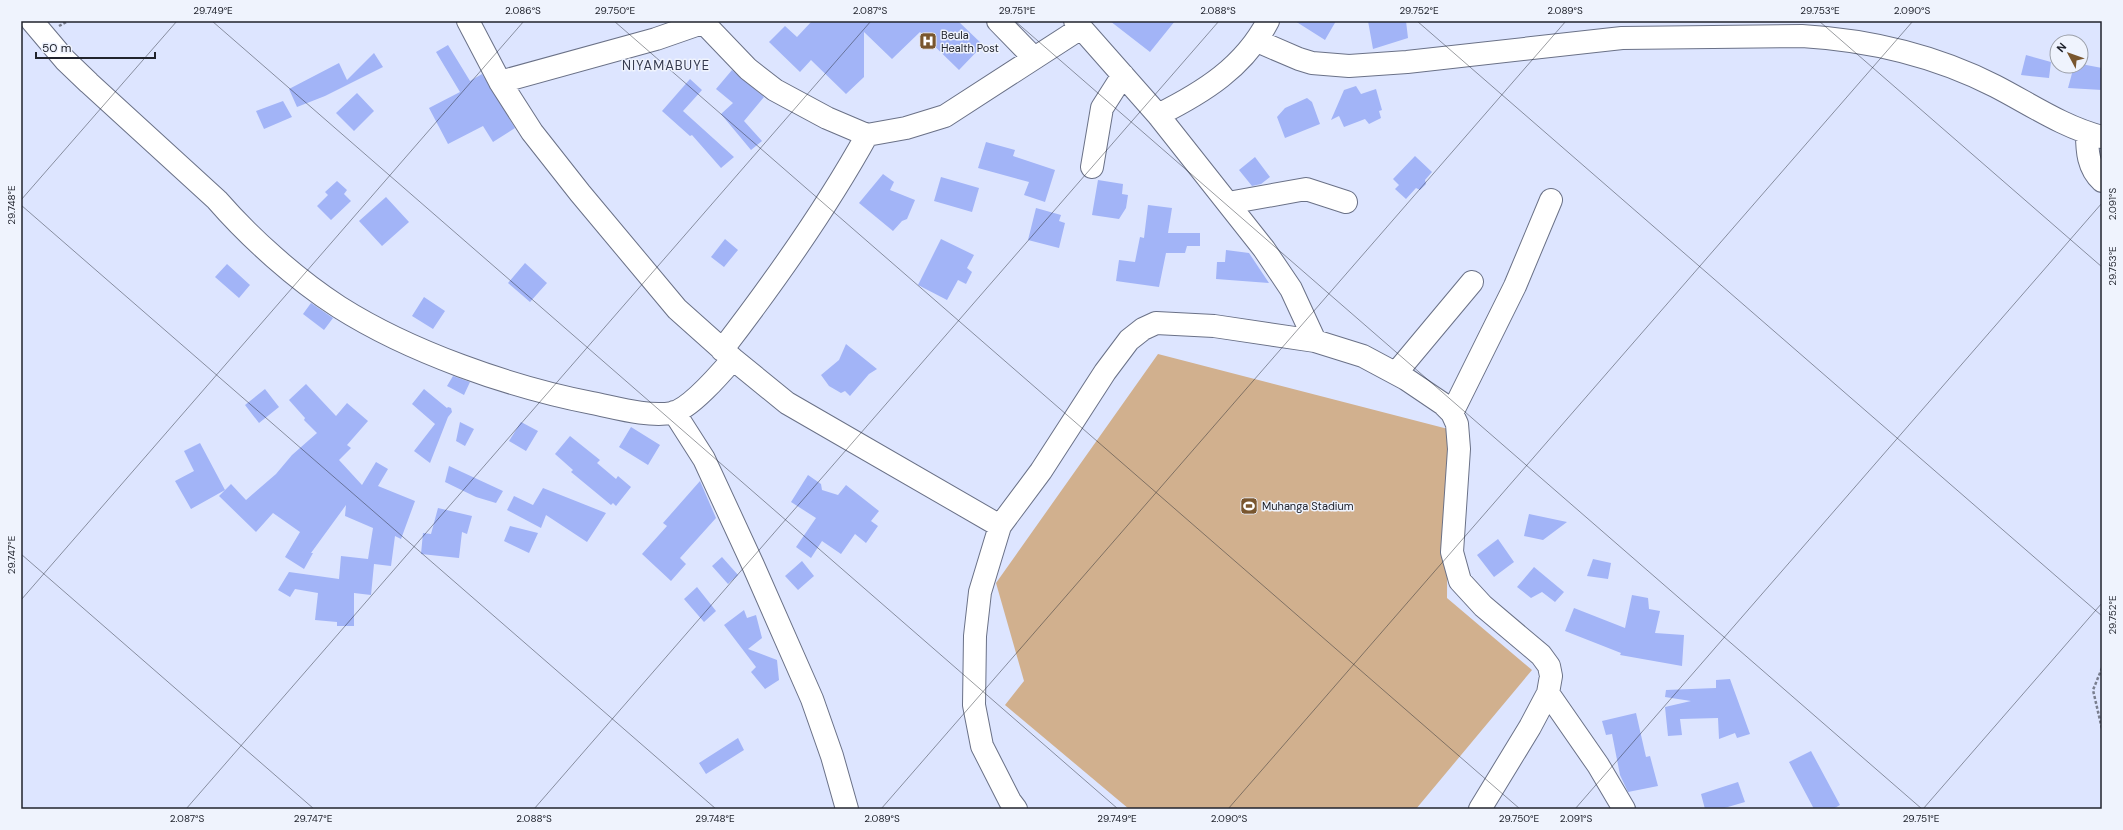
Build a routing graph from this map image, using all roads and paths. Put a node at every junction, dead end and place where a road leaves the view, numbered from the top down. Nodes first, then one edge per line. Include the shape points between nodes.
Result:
1 (32, 21) edge
2 (468, 21) edge
3 (998, 21) edge
4 (1268, 21) edge
5 (702, 22) edge
6 (1078, 24) edge
7 (1257, 41) junction
8 (1034, 58) junction
9 (1123, 75) junction
10 (500, 82) junction
11 (1158, 115) junction
12 (867, 135) junction
13 (2094, 135) edge
14 (1092, 167) dead end
15 (2102, 181) edge
16 (1551, 200) dead end
17 (1346, 202) dead end
18 (1228, 203) junction
19 (1472, 282) dead end
20 (1315, 341) junction
21 (727, 355) junction
22 (1396, 373) junction
23 (674, 412) junction
24 (1452, 413) junction
25 (1000, 526) junction
26 (2102, 668) edge
27 (1548, 693) junction
28 (2102, 729) edge
29 (848, 809) edge
30 (1016, 809) edge
31 (1480, 809) edge
32 (1624, 809) edge

1 - 23 street via 89,84 217,200 241,226 284,264 340,307 411,344 522,386 618,408 650,413
2 - 10 street
3 - 8 street
4 - 7 street
5 - 10 street via 656,39
5 - 12 street via 748,69 775,90 820,115
6 - 8 street
6 - 9 street
7 - 11 street via 1223,77
7 - 13 street via 1299,59 1349,66 1622,38 1828,38 1874,45 1934,60 1994,86 2055,119
8 - 12 street via 945,116 906,128
9 - 11 street
9 - 14 street via 1102,108
10 - 21 street via 532,132 580,193 677,309
11 - 18 street
12 - 21 street via 840,184
13 - 15 street via 2090,163
16 - 24 street via 1516,286
17 - 18 street via 1306,190
18 - 20 street via 1291,289
19 - 22 street
20 - 22 street via 1363,356
20 - 25 street via 1214,326 1156,323 1142,328 1129,340 1105,372 1045,465
21 - 23 street via 702,394
21 - 25 street via 786,403
22 - 24 street via 1443,404
23 - 29 street via 704,458 812,699
24 - 27 street via 1457,424 1459,449 1452,552 1456,572 1460,581 1483,606 1542,655 1550,666
25 - 30 street via 980,592 975,636 974,705 982,746
26 - 28 path via 2093,690
27 - 31 street
27 - 32 street via 1594,759

